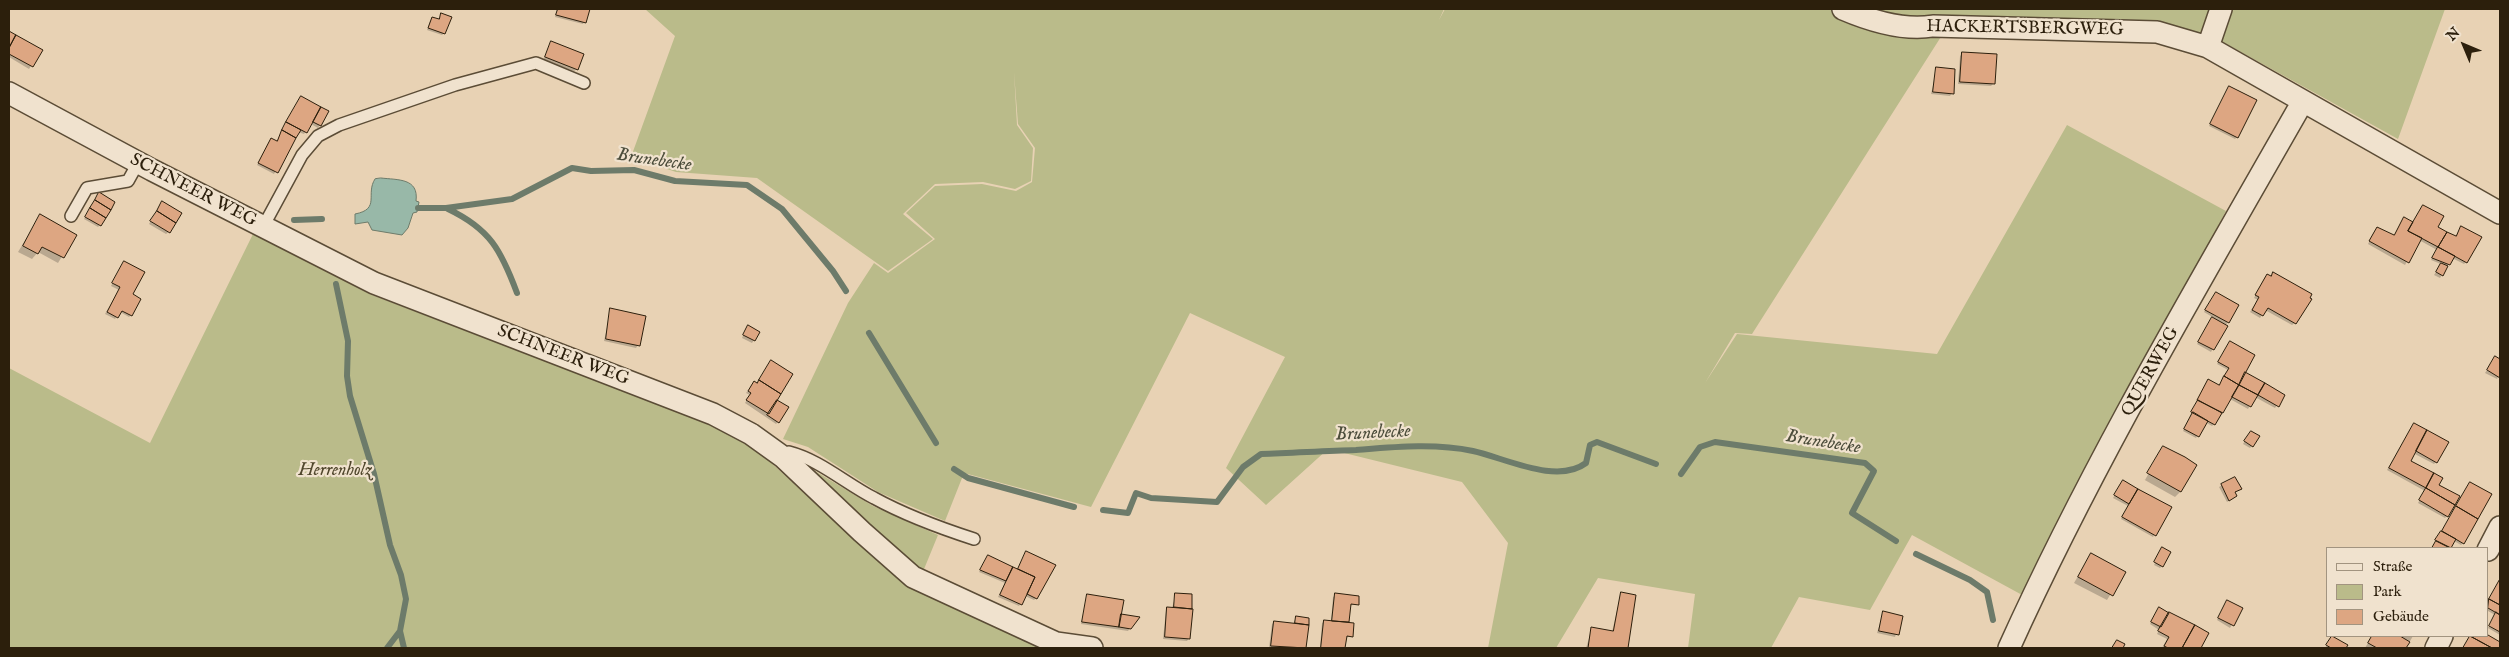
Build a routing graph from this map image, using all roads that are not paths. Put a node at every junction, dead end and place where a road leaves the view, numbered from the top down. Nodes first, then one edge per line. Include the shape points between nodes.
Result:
1 (1843, 9) edge
2 (2221, 9) edge
3 (1939, 18) edge
4 (2208, 47) junction
5 (584, 82) dead end
6 (9, 93) edge
7 (2303, 101) junction
8 (138, 163) junction
9 (2500, 213) edge
10 (71, 216) dead end
11 (263, 227) junction
12 (783, 457) junction
13 (2500, 527) edge
14 (974, 539) dead end
15 (2489, 548) edge
16 (1092, 648) edge
17 (2009, 648) edge

1 - 3 street, HACKERTSBERGWEG via 1894,26 1920,28
2 - 4 street
3 - 4 street, HACKERTSBERGWEG via 2157,32
4 - 7 street, HACKERTSBERGWEG
5 - 11 lane via 536,63 455,85 339,125 318,136 302,155
6 - 8 street, SCHNEER WEG
7 - 9 street, HACKERTSBERGWEG
7 - 17 street, QUERWEG via 2123,422 2042,575
8 - 10 lane via 128,181 87,188
8 - 11 street, SCHNEER WEG
11 - 12 street, SCHNEER WEG via 374,283 713,414 751,434
12 - 14 lane via 789,452 808,457 874,498 940,528
12 - 16 street, SCHNEER WEG via 913,577 1056,643
13 - 15 street

